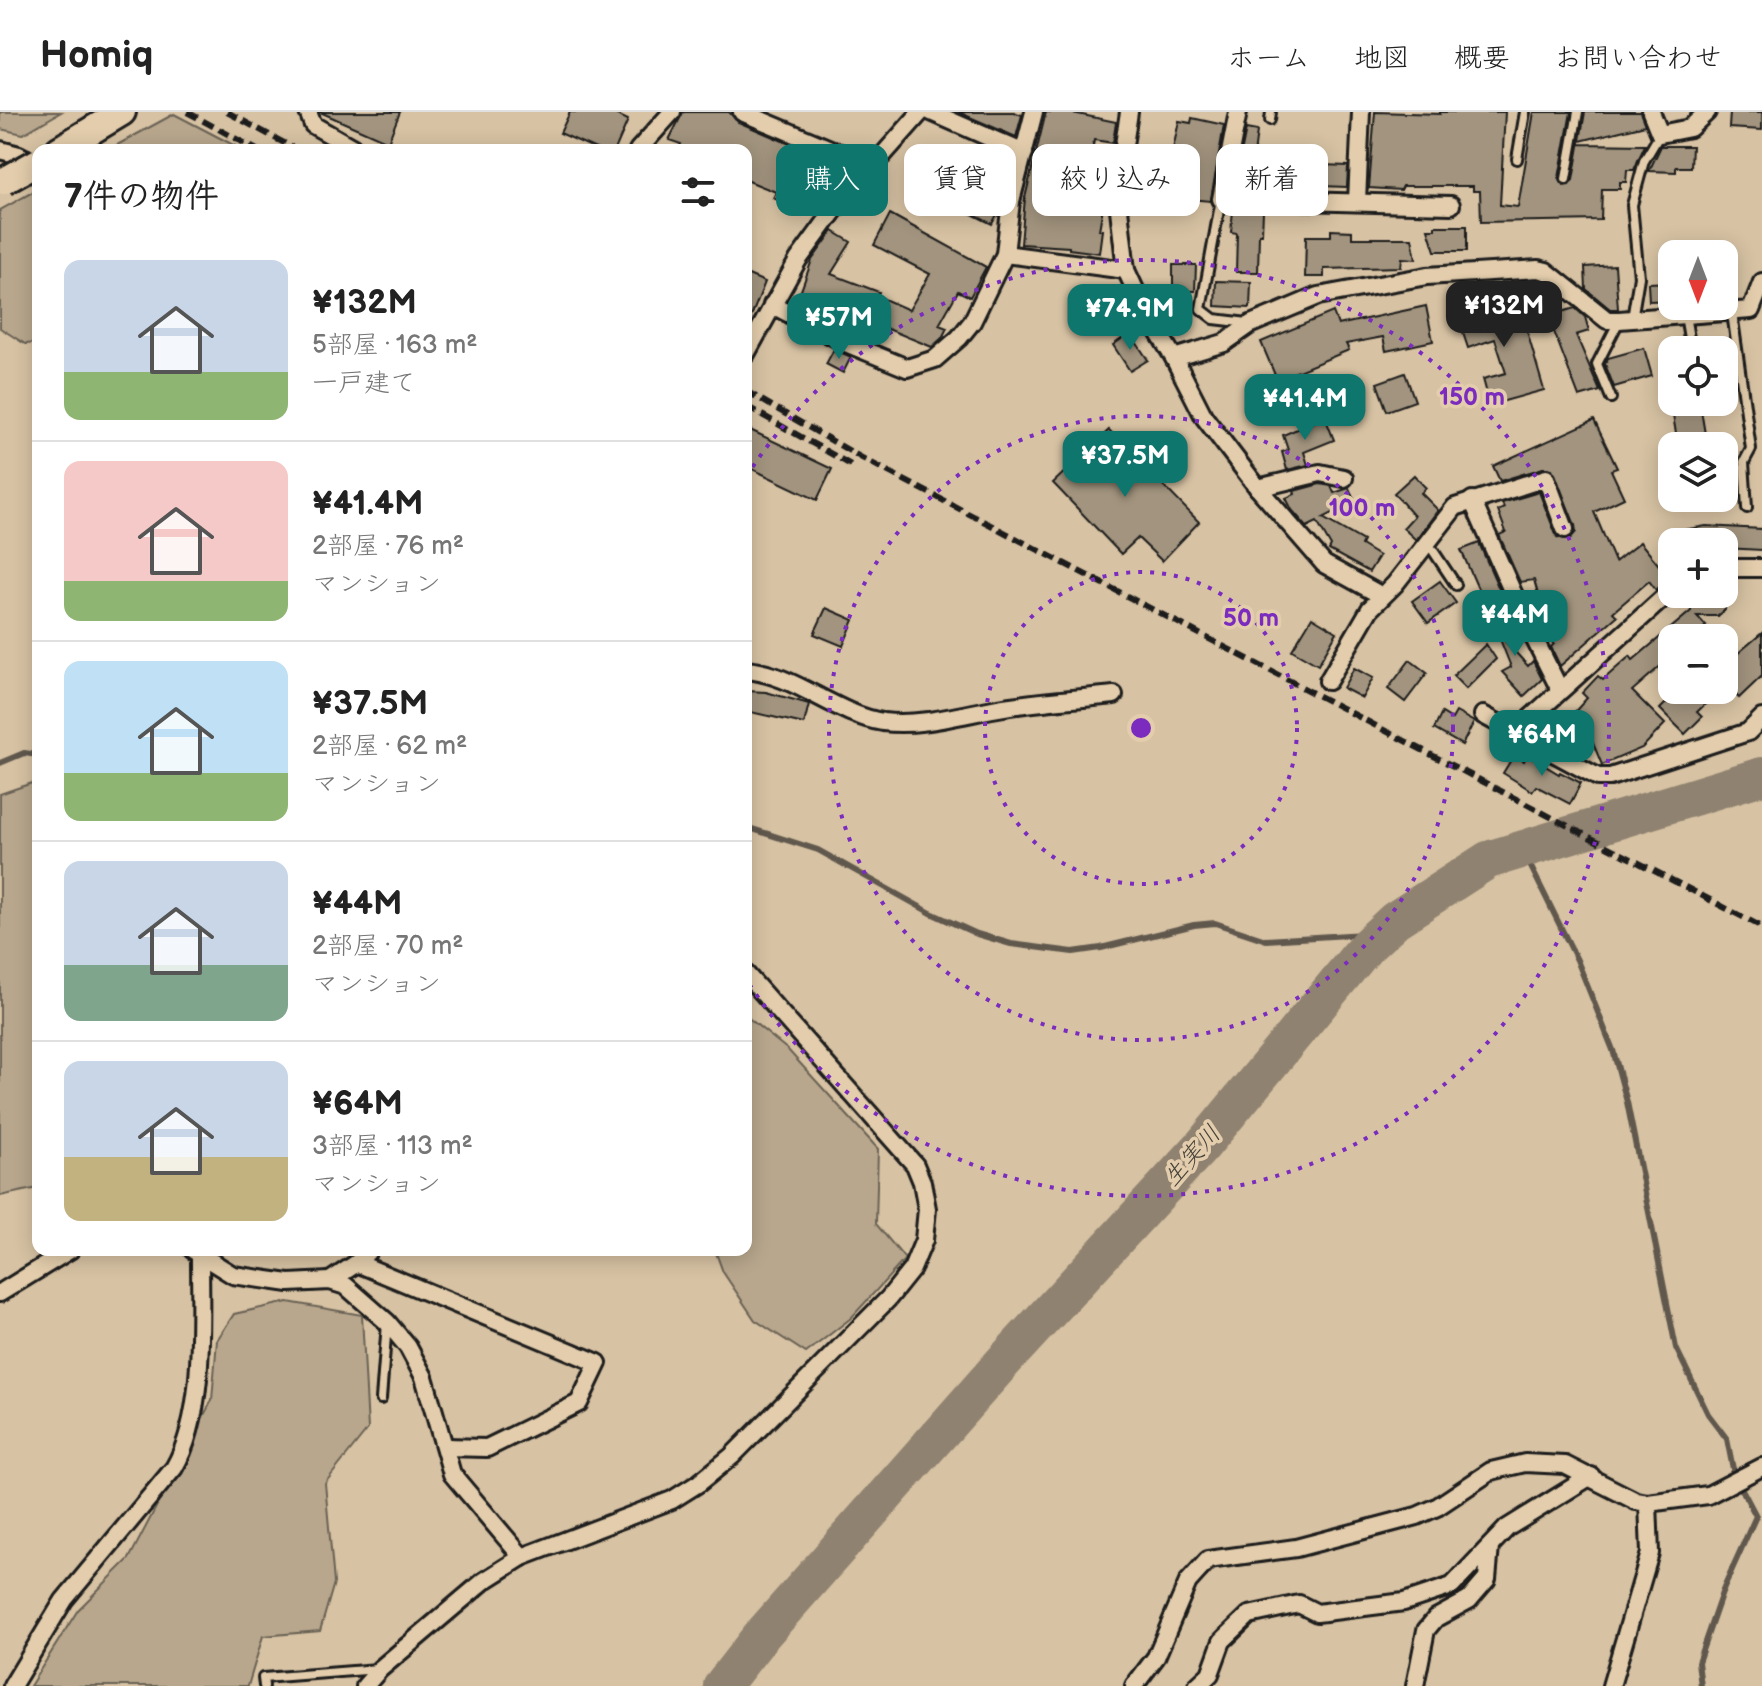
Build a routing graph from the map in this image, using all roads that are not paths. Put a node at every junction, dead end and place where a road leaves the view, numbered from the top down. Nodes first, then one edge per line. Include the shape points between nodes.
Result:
1 (122, 112) edge
2 (308, 112) edge
3 (742, 112) edge
4 (921, 112) edge
5 (931, 112) edge
6 (1034, 112) edge
7 (1129, 112) edge
8 (1238, 112) edge
9 (1361, 112) edge
10 (1525, 112) edge
11 (1578, 112) edge
12 (1651, 112) edge
13 (1707, 112) edge
14 (667, 113) edge
15 (1660, 134) junction
16 (69, 144) edge
17 (346, 144) edge
18 (643, 144) edge
19 (818, 144) edge
20 (1232, 144) edge
21 (0, 150) edge
22 (888, 150) edge
23 (1024, 153) junction
24 (1517, 159) dead end
25 (32, 161) edge
26 (32, 167) edge
27 (1566, 179) dead end
28 (2, 182) edge
29 (1328, 201) edge
30 (1357, 201) junction
31 (1451, 205) dead end
32 (830, 216) edge
33 (1218, 216) edge
34 (1005, 254) junction
35 (1126, 270) junction
36 (1762, 282) edge
37 (772, 305) junction
38 (1738, 312) edge
39 (1658, 317) edge
40 (1626, 320) junction
41 (1733, 320) edge
42 (753, 323) edge
43 (1251, 324) junction
44 (1174, 358) junction
45 (1611, 398) dead end
46 (1344, 478) dead end
47 (1258, 488) junction
48 (1472, 500) junction
49 (1747, 508) dead end
50 (1565, 529) dead end
51 (1427, 542) junction
52 (1738, 568) edge
53 (1762, 568) edge
54 (1456, 585) dead end
55 (1382, 596) junction
56 (1658, 602) edge
57 (752, 671) edge
58 (1328, 681) dead end
59 (1560, 690) junction
60 (1114, 695) dead end
61 (1483, 715) dead end
62 (1762, 718) edge
63 (1516, 731) junction
64 (752, 981) edge
65 (60, 1256) edge
66 (196, 1256) edge
67 (201, 1256) edge
68 (363, 1256) edge
69 (330, 1281) junction
70 (0, 1293) edge
71 (387, 1322) junction
72 (381, 1399) dead end
73 (445, 1447) junction
74 (1762, 1467) edge
75 (1591, 1476) junction
76 (1648, 1503) junction
77 (1490, 1547) junction
78 (522, 1557) junction
79 (380, 1669) junction
80 (12, 1686) edge
81 (264, 1686) edge
82 (365, 1686) edge
83 (1134, 1686) edge
84 (1197, 1686) edge
85 (1415, 1686) edge
86 (1611, 1686) edge

1 - 16 main road
2 - 17 street via 313,125
3 - 19 street
4 - 22 street
5 - 23 street
6 - 23 street
7 - 35 street via 1117,192
8 - 20 street
9 - 30 street
10 - 24 lane
11 - 27 lane
12 - 15 street
13 - 15 street via 1690,128
14 - 18 street
15 - 40 lane via 1644,161 1632,205 1639,277
21 - 25 street
23 - 34 street
26 - 28 main road, bridge
29 - 30 street
30 - 31 street
32 - 37 street
33 - 43 lane via 1201,309 1214,319
34 - 35 street
34 - 37 street via 959,338 935,359 907,368
35 - 44 street
36 - 38 street via 1751,310
37 - 42 street
39 - 40 street
40 - 43 street via 1607,320 1538,269 1427,276 1318,296
40 - 45 lane via 1597,364
41 - 49 lane via 1751,449 1744,462
43 - 44 street via 1224,343
44 - 47 street via 1204,417
46 - 47 street via 1320,473
47 - 55 street via 1324,564
48 - 50 street via 1546,478
48 - 51 street via 1455,507
48 - 59 street
51 - 54 lane
51 - 55 street
52 - 53 street
55 - 58 street
56 - 59 street
57 - 60 street via 882,722
59 - 63 street
61 - 63 street
62 - 63 street via 1748,732 1610,777 1598,777
64 - 78 street via 915,1165 927,1209 924,1240 912,1269 888,1299 699,1483 672,1500
65 - 70 street
66 - 80 street via 200,1337 192,1423 184,1451 64,1600
67 - 69 street via 233,1275 289,1283
68 - 69 street
68 - 73 street via 598,1363 579,1403 487,1448
69 - 71 street via 346,1286
71 - 72 lane
71 - 73 street via 424,1377
73 - 78 street via 452,1474
74 - 76 street via 1708,1495
75 - 76 street
75 - 77 street via 1507,1528
75 - 83 street via 1565,1465 1505,1466 1417,1516 1296,1548 1208,1560 1188,1582 1156,1657
76 - 86 street via 1650,1553
77 - 84 street via 1452,1586 1404,1602 1317,1613 1299,1604 1249,1615 1222,1641 1210,1674
77 - 85 street via 1487,1579 1469,1600 1436,1618 1426,1630
78 - 79 street via 484,1581
79 - 81 lane via 263,1678
79 - 82 street

